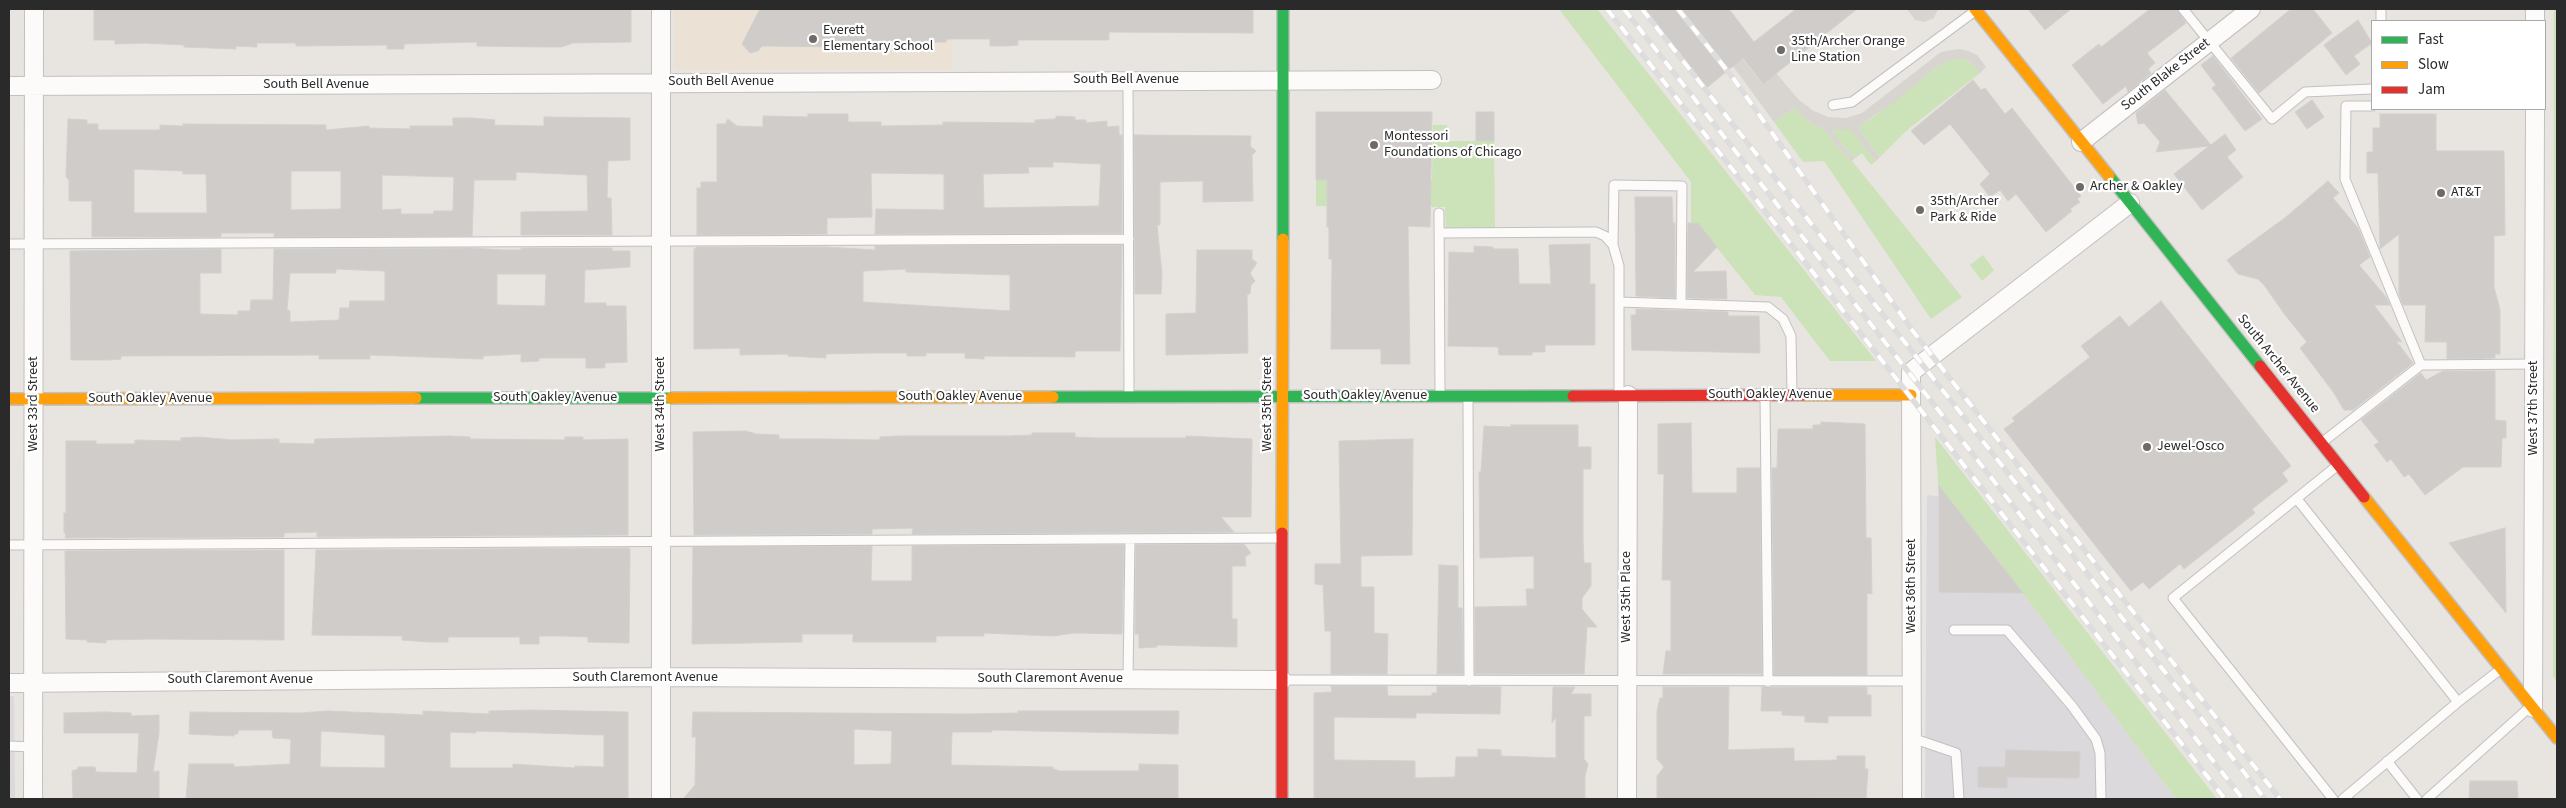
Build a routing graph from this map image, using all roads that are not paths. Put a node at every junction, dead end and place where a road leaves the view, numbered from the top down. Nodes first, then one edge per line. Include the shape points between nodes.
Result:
1 (34, 9) edge
2 (661, 9) edge
3 (1283, 9) edge
4 (1976, 9) edge
5 (2183, 9) edge
6 (2251, 9) edge
7 (2209, 41) junction
8 (1283, 79) junction
9 (1128, 80) junction
10 (1432, 80) dead end
11 (661, 82) junction
12 (9, 86) edge
13 (34, 86) junction
14 (2371, 89) edge
15 (1833, 105) dead end
16 (2371, 106) edge
17 (2535, 110) edge
18 (2081, 142) junction
19 (2130, 204) junction
20 (1439, 213) dead end
21 (1439, 232) junction
22 (1129, 239) junction
23 (661, 240) junction
24 (9, 244) edge
25 (34, 244) junction
26 (1614, 245) junction
27 (1619, 302) junction
28 (1682, 304) junction
29 (2534, 364) junction
30 (2421, 365) junction
31 (1624, 395) junction
32 (1765, 395) junction
33 (1792, 395) junction
34 (1911, 395) junction
35 (1129, 396) junction
36 (1283, 396) junction
37 (1440, 396) junction
38 (1468, 396) junction
39 (661, 397) junction
40 (9, 399) edge
41 (34, 399) junction
42 (2322, 443) junction
43 (2339, 465) junction
44 (2297, 499) junction
45 (1282, 538) junction
46 (1130, 539) junction
47 (661, 541) junction
48 (34, 544) junction
49 (9, 545) edge
50 (1954, 630) dead end
51 (2502, 669) junction
52 (661, 677) junction
53 (1128, 680) junction
54 (1282, 680) junction
55 (1468, 681) junction
56 (33, 682) junction
57 (1627, 682) junction
58 (1768, 682) junction
59 (1912, 682) junction
60 (9, 683) edge
61 (2458, 702) junction
62 (2532, 707) junction
63 (1912, 738) junction
64 (2557, 738) edge
65 (9, 746) edge
66 (33, 747) junction
67 (2387, 761) junction
68 (33, 799) edge
69 (661, 799) edge
70 (1282, 799) edge
71 (1627, 799) edge
72 (1912, 799) edge
73 (1959, 799) edge
74 (2101, 799) edge
75 (2334, 799) edge
76 (2343, 799) edge
77 (2417, 799) edge
78 (2427, 799) edge

1 - 13 street, West 33rd Street
2 - 11 street, West 34th Street
3 - 8 street, West 35th Street
4 - 15 lane via 1852,102
4 - 18 street, South Archer Avenue
5 - 7 lane
6 - 7 street, South Blake Street
7 - 14 lane via 2272,119 2305,92
7 - 18 street, South Blake Street
8 - 9 street, South Bell Avenue
8 - 10 street, South Bell Avenue
8 - 36 street, West 35th Street
9 - 11 street, South Bell Avenue
9 - 22 lane
11 - 13 street, South Bell Avenue
11 - 23 street, West 34th Street
12 - 13 street, South Bell Avenue
13 - 25 street, West 33rd Street
16 - 30 lane via 2346,106 2345,179
17 - 29 street, West 37th Street
18 - 19 street, South Archer Avenue
19 - 34 street, West 36th Street via 1911,372
19 - 42 street, South Archer Avenue
20 - 21 lane
21 - 26 lane via 1596,232
21 - 37 lane
22 - 23 lane
22 - 35 lane
23 - 25 lane
23 - 39 street, West 34th Street
24 - 25 lane
25 - 41 street, West 33rd Street
26 - 27 lane via 1619,266
26 - 28 lane via 1614,185 1682,186
27 - 28 lane
27 - 31 lane
28 - 33 lane via 1768,307 1783,319 1791,336
29 - 30 lane
29 - 62 street, West 37th Street
30 - 42 lane
31 - 32 street, South Oakley Avenue
31 - 38 street, South Oakley Avenue
31 - 57 street, West 35th Place
32 - 33 street, South Oakley Avenue
32 - 58 lane
33 - 34 street, South Oakley Avenue
34 - 59 street, West 36th Street
35 - 36 street, South Oakley Avenue
35 - 39 street, South Oakley Avenue
36 - 37 street, South Oakley Avenue
36 - 45 street, West 35th Street
37 - 38 street, South Oakley Avenue
38 - 55 lane
39 - 41 street, South Oakley Avenue
39 - 47 street, West 34th Street
40 - 41 street, South Oakley Avenue
41 - 48 street, West 33rd Street
42 - 43 street, South Archer Avenue
43 - 44 lane
43 - 51 street, South Archer Avenue
44 - 61 lane
44 - 75 lane via 2172,598
45 - 46 lane
45 - 54 street, West 35th Street
46 - 47 lane
46 - 53 lane
47 - 48 lane
47 - 52 street, West 34th Street
48 - 49 lane
48 - 56 street, West 33rd Street
50 - 74 lane via 2008,630 2096,739 2100,753
51 - 61 lane
51 - 62 street, South Archer Avenue
52 - 53 street, South Claremont Avenue
52 - 56 street, South Claremont Avenue
52 - 69 street, West 34th Street
53 - 54 street, South Claremont Avenue
54 - 55 lane
54 - 70 street, West 35th Street
55 - 57 lane
56 - 60 street, South Claremont Avenue
56 - 66 street, West 33rd Street
57 - 58 lane
57 - 71 street, West 35th Place
58 - 59 lane
59 - 63 street, West 36th Street
61 - 67 lane
62 - 64 street, South Archer Avenue
62 - 78 lane
63 - 72 street, West 36th Street
63 - 73 lane via 1956,753
65 - 66 lane
66 - 68 street, West 33rd Street
67 - 76 lane
67 - 77 lane

